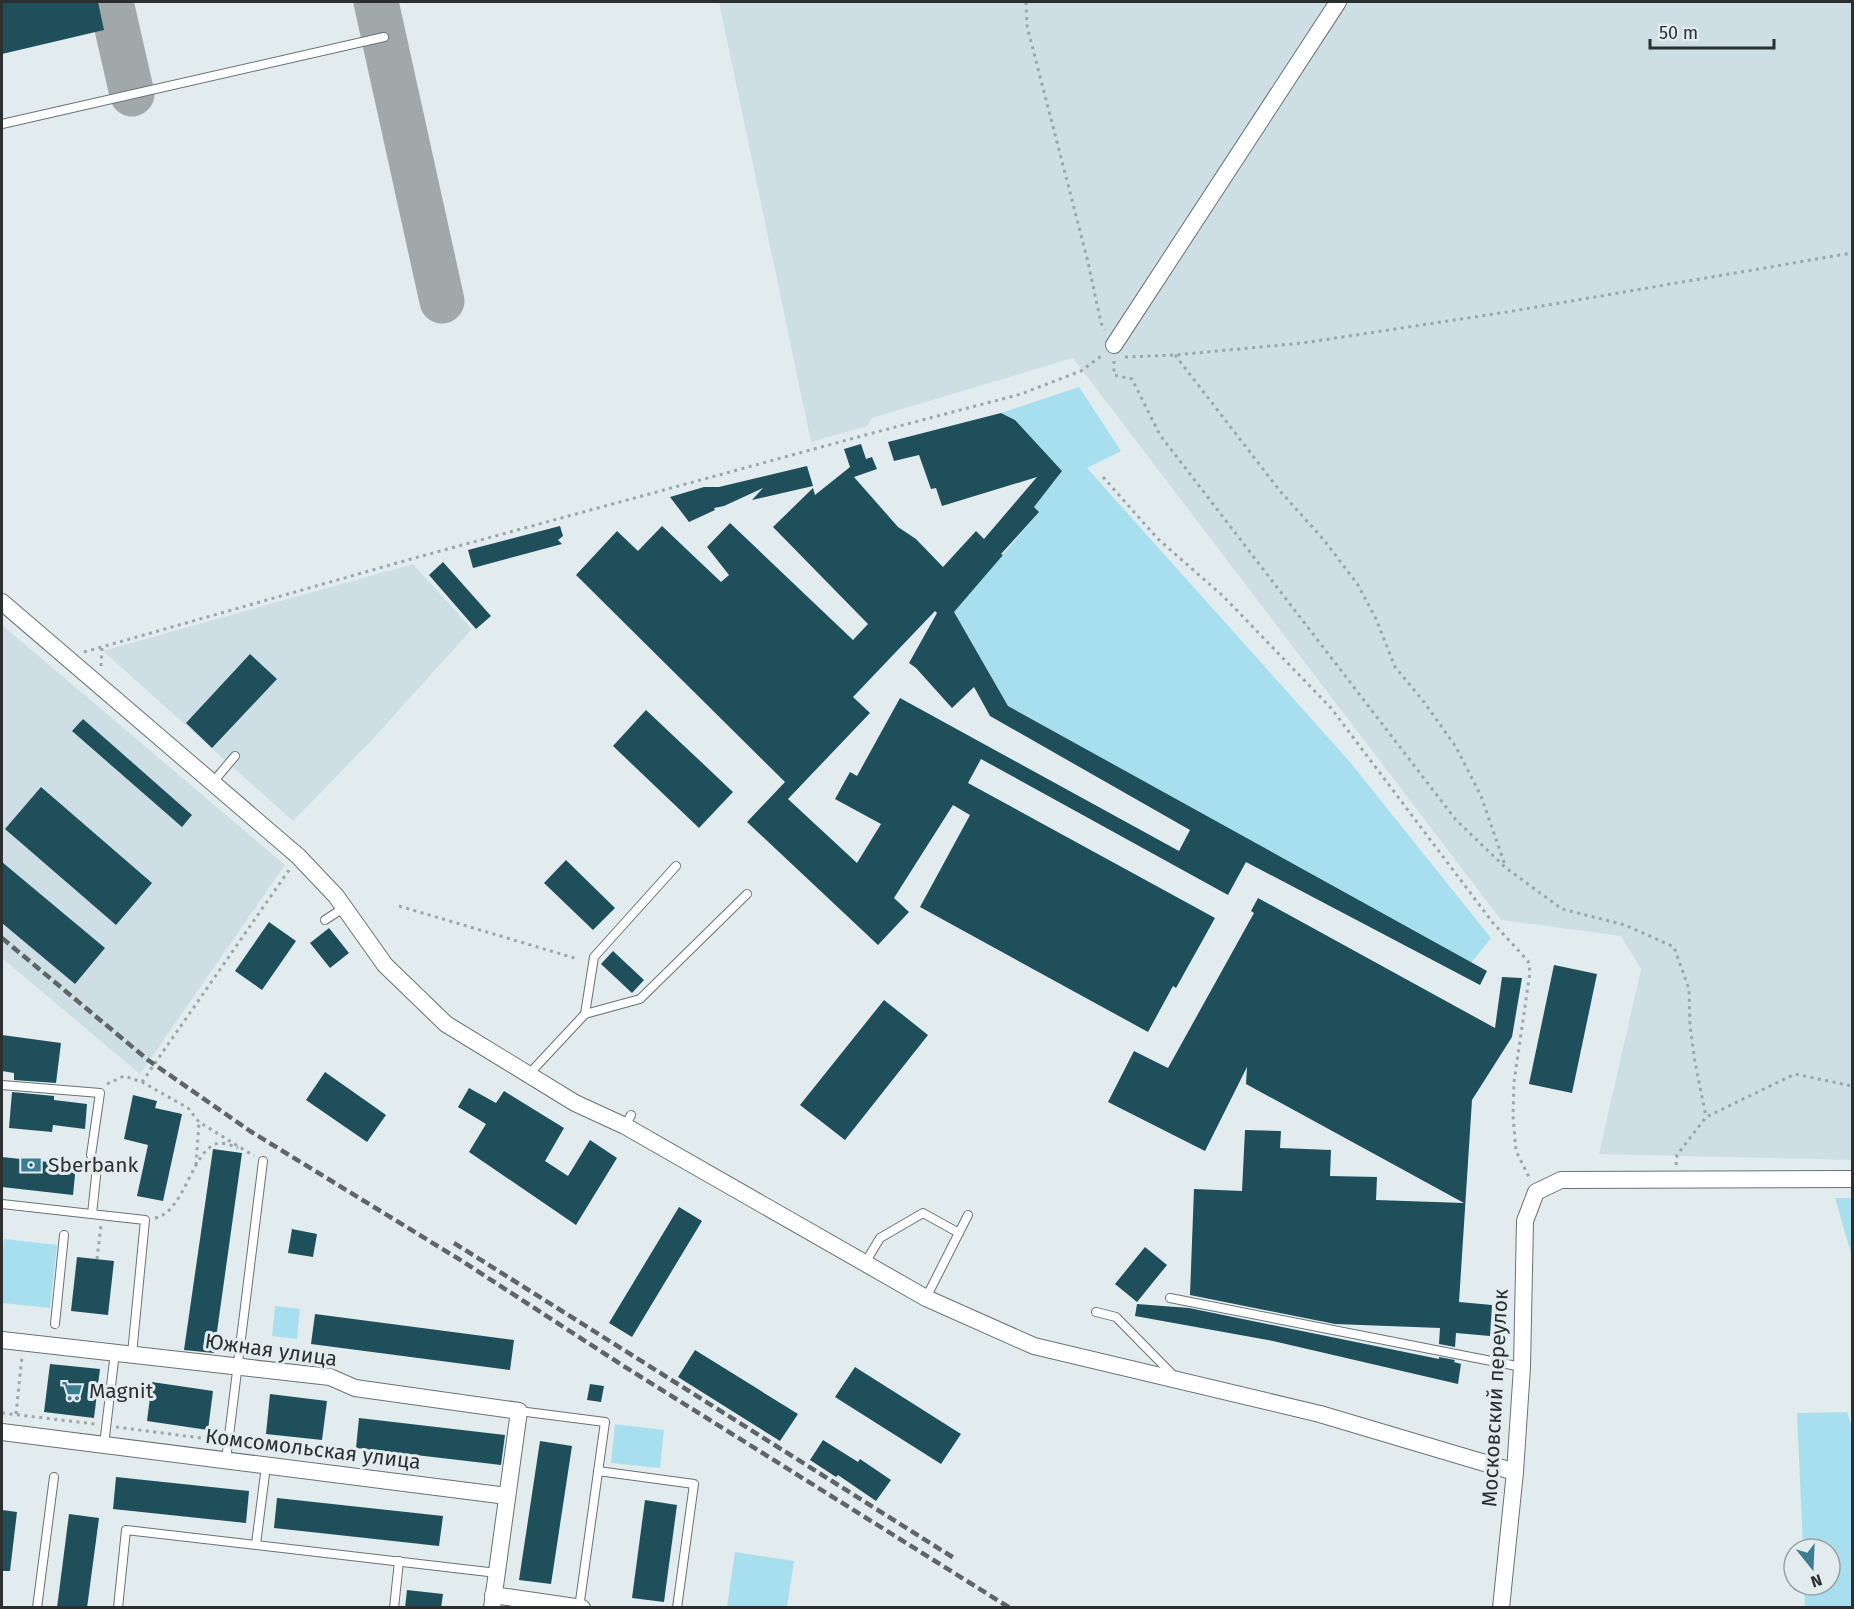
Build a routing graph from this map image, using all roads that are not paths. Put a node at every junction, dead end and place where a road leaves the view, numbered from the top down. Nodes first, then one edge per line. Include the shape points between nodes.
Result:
1 (1338, 2) edge
2 (384, 37) dead end
3 (2, 124) edge
4 (1114, 345) road end
5 (2, 602) edge
6 (235, 756) dead end
7 (213, 782) junction
8 (676, 866) dead end
9 (747, 894) dead end
10 (345, 907) junction
11 (325, 920) dead end
12 (585, 1014) junction
13 (529, 1074) junction
14 (2, 1085) edge
15 (264, 1161) road end
16 (1852, 1179) edge
17 (2, 1204) edge
18 (92, 1214) junction
19 (968, 1215) dead end
20 (959, 1233) junction
21 (64, 1235) dead end
22 (865, 1263) junction
23 (926, 1298) junction
24 (1170, 1298) dead end
25 (1096, 1312) dead end
26 (55, 1324) dead end
27 (2, 1340) edge
28 (124, 1353) junction
29 (238, 1366) junction
30 (1522, 1367) junction
31 (1179, 1381) junction
32 (519, 1411) junction
33 (2, 1432) edge
34 (104, 1445) junction
35 (226, 1460) junction
36 (266, 1466) junction
37 (598, 1471) junction
38 (1515, 1472) junction
39 (54, 1476) dead end
40 (507, 1496) junction
41 (256, 1544) junction
42 (399, 1561) junction
43 (496, 1573) junction
44 (493, 1601) edge
45 (580, 1607) edge
46 (36, 1608) edge
47 (118, 1608) edge
48 (394, 1608) edge
49 (677, 1608) edge
50 (1501, 1608) edge

1 - 4 street
2 - 3 lane
5 - 7 street
6 - 7 lane
7 - 10 street via 298,856
8 - 12 lane via 594,957
9 - 12 lane via 640,999
10 - 11 lane
10 - 13 street via 385,965 446,1024
12 - 13 lane
13 - 22 street via 575,1103 628,1120
14 - 18 lane via 100,1093 91,1155 96,1167
15 - 29 lane
16 - 30 street, Московский переулок via 1561,1180 1536,1192 1526,1221
17 - 18 lane
18 - 28 lane via 145,1220
19 - 20 lane
20 - 22 lane via 923,1213 880,1238
20 - 23 lane
21 - 26 lane
22 - 23 street
23 - 31 street via 1034,1346
24 - 30 lane
25 - 31 lane via 1116,1317
27 - 28 street, Южная улица
28 - 29 street, Южная улица
28 - 34 lane
29 - 32 street, Южная улица via 330,1377 355,1388
29 - 35 lane
30 - 38 street, Московский переулок
31 - 38 street via 1320,1414
32 - 37 lane via 605,1422
32 - 40 street
33 - 34 street, Комсомольская улица
34 - 35 street, Комсомольская улица
35 - 36 street, Комсомольская улица
36 - 40 street, Комсомольская улица
36 - 41 lane
37 - 45 lane
37 - 49 lane via 694,1484
38 - 50 street, Московский переулок
39 - 46 lane
40 - 43 street
41 - 42 lane
41 - 47 lane via 126,1530
42 - 43 lane
42 - 48 lane
43 - 44 street
44 - 45 street

